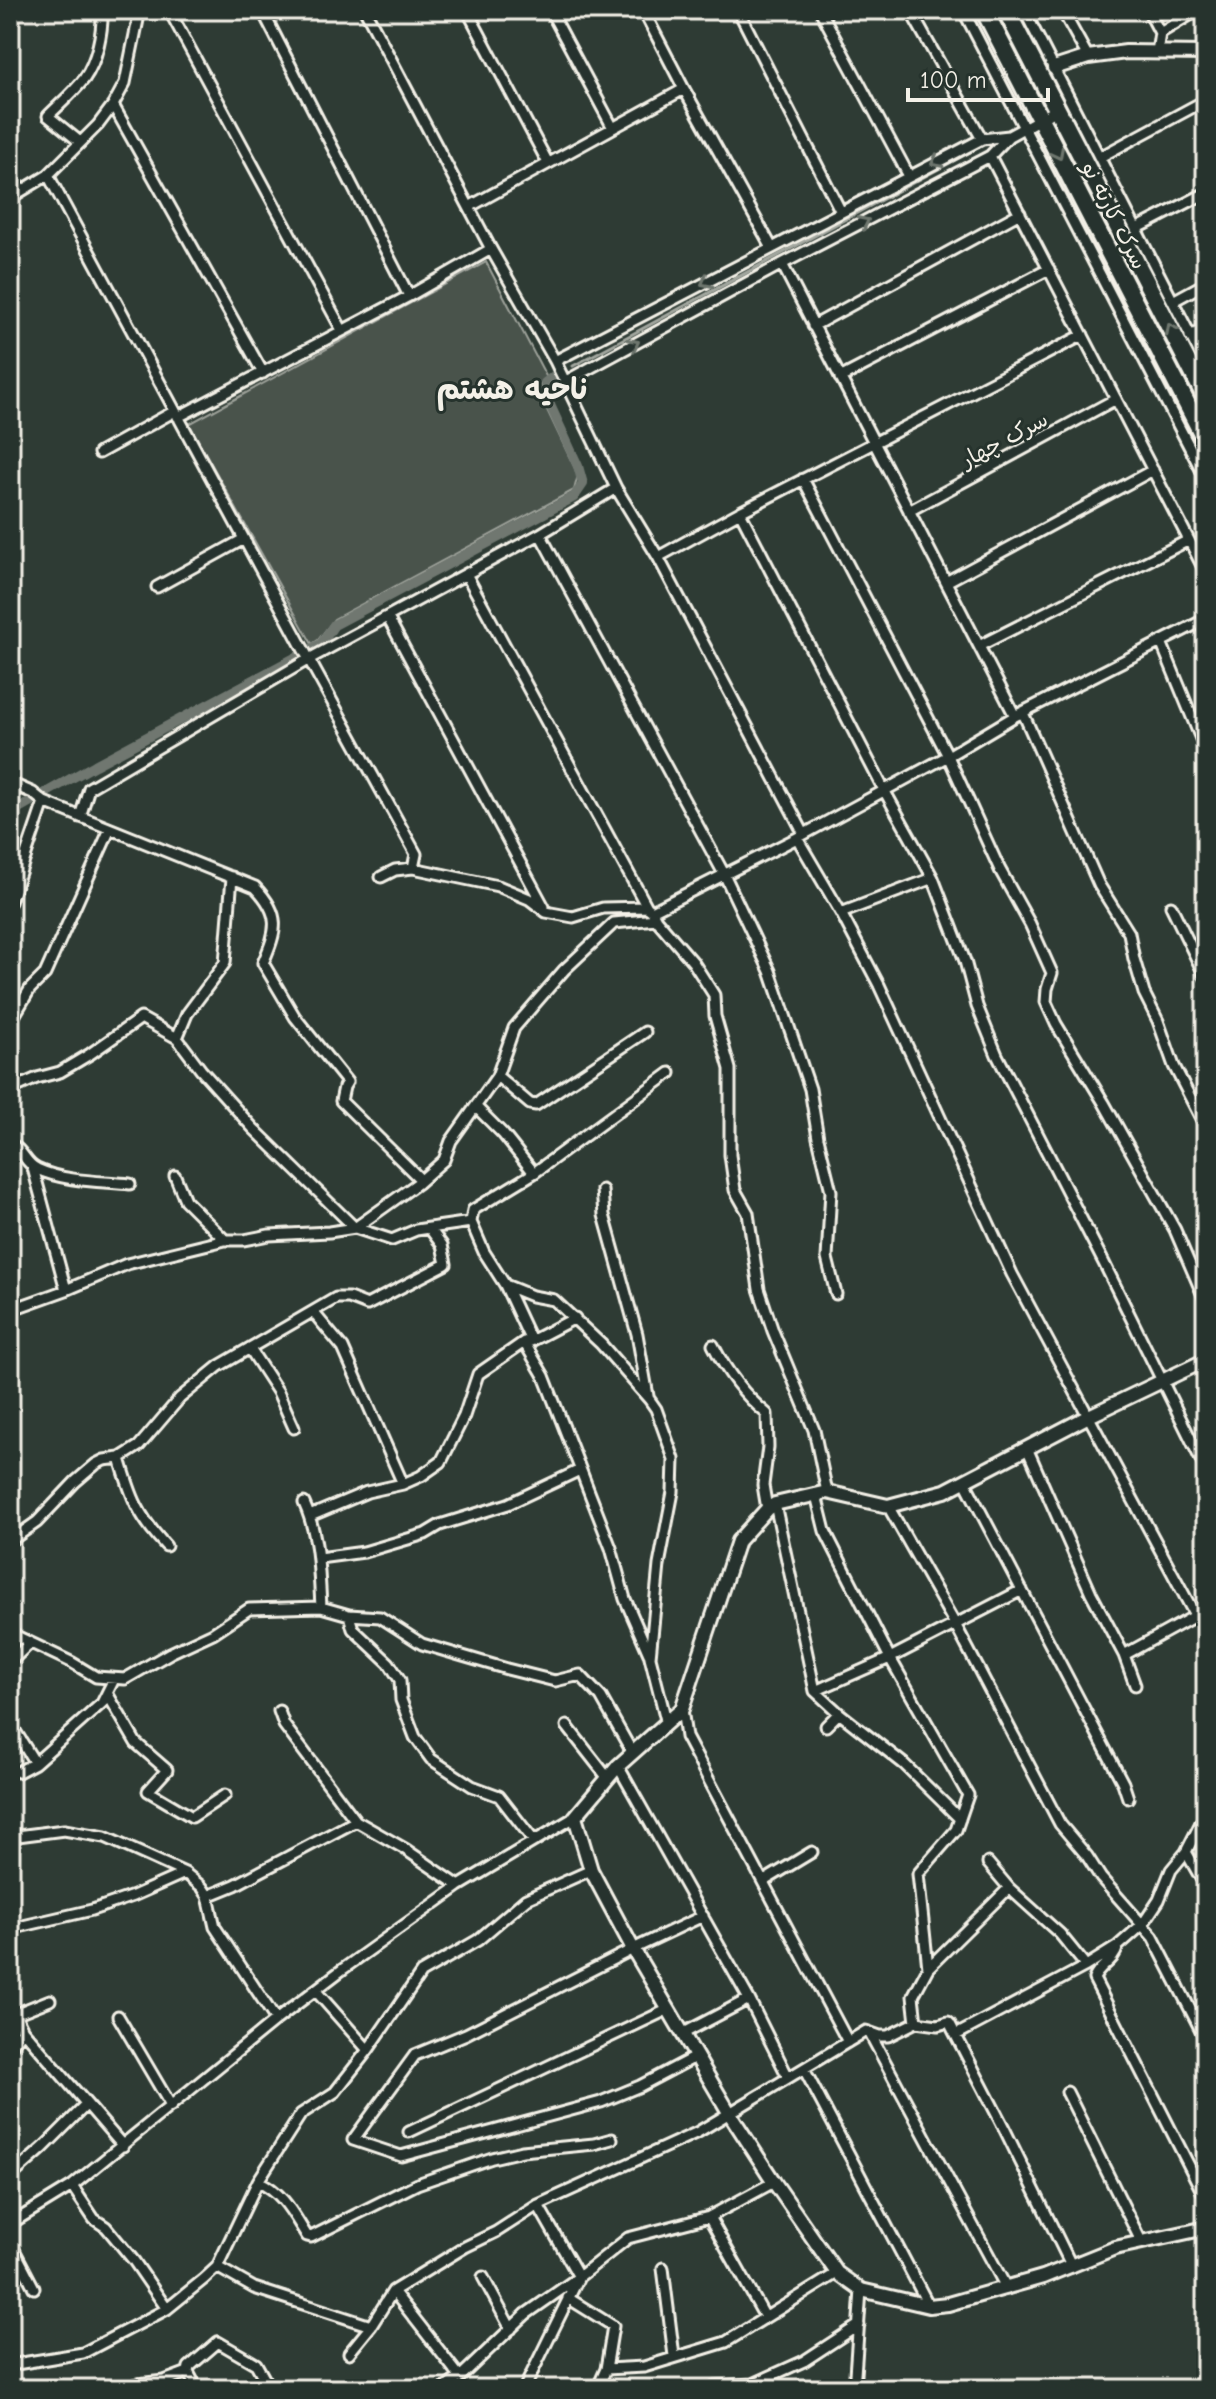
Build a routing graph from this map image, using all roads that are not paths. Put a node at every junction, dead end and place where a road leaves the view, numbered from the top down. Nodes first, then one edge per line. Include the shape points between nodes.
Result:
1 (102, 10) edge
2 (140, 10) edge
3 (169, 10) edge
4 (262, 10) edge
5 (365, 10) edge
6 (467, 10) edge
7 (550, 10) edge
8 (643, 10) edge
9 (738, 10) edge
10 (820, 10) edge
11 (910, 10) edge
12 (963, 10) edge
13 (984, 10) edge
14 (1006, 10) edge
15 (1024, 10) edge
16 (1062, 10) edge
17 (1148, 10) edge
18 (1198, 10) edge
19 (1160, 33) junction
20 (1157, 52) junction
21 (1206, 53) edge
22 (1088, 57) junction
23 (1054, 68) junction
24 (684, 89) junction
25 (1206, 100) edge
26 (113, 105) junction
27 (1058, 109) junction
28 (1040, 119) junction
29 (613, 128) junction
30 (1023, 128) junction
31 (1009, 136) junction
32 (982, 139) junction
33 (80, 142) junction
34 (990, 156) junction
35 (1100, 157) junction
36 (548, 163) junction
37 (48, 175) junction
38 (909, 176) junction
39 (1206, 193) edge
40 (10, 198) edge
41 (469, 207) junction
42 (841, 212) junction
43 (1020, 213) junction
44 (1136, 229) junction
45 (772, 248) junction
46 (491, 249) junction
47 (782, 264) junction
48 (1049, 269) junction
49 (1206, 283) edge
50 (409, 296) junction
51 (1173, 301) junction
52 (813, 326) junction
53 (1206, 328) edge
54 (342, 330) junction
55 (1083, 335) junction
56 (1190, 336) junction
57 (555, 361) junction
58 (1206, 366) edge
59 (263, 373) junction
60 (840, 378) junction
61 (566, 381) junction
62 (1206, 398) edge
63 (1116, 399) junction
64 (176, 414) junction
65 (1206, 441) edge
66 (874, 443) junction
67 (99, 453) dead end
68 (1153, 470) junction
69 (803, 479) junction
70 (1206, 479) edge
71 (616, 488) junction
72 (909, 511) junction
73 (740, 512) junction
74 (540, 534) junction
75 (244, 539) junction
76 (1189, 540) junction
77 (658, 557) junction
78 (1206, 573) edge
79 (466, 574) junction
80 (946, 582) junction
81 (157, 587) dead end
82 (388, 618) junction
83 (1206, 619) edge
84 (1161, 642) junction
85 (979, 646) junction
86 (306, 654) junction
87 (1019, 715) junction
88 (1206, 751) edge
89 (948, 756) junction
90 (10, 783) edge
91 (884, 790) junction
92 (44, 802) junction
93 (80, 817) junction
94 (110, 829) junction
95 (800, 836) junction
96 (413, 868) junction
97 (724, 874) junction
98 (232, 877) junction
99 (381, 877) dead end
100 (933, 878) junction
101 (10, 902) edge
102 (1171, 906) dead end
103 (546, 912) junction
104 (652, 912) junction
105 (841, 913) junction
106 (1206, 978) edge
107 (10, 1023) edge
108 (645, 1032) dead end
109 (177, 1038) junction
110 (670, 1073) dead end
111 (497, 1076) junction
112 (10, 1090) edge
113 (476, 1107) junction
114 (1206, 1128) edge
115 (10, 1144) edge
116 (33, 1168) junction
117 (534, 1173) junction
118 (175, 1176) dead end
119 (421, 1180) junction
120 (130, 1184) dead end
121 (602, 1190) dead end
122 (471, 1222) junction
123 (355, 1228) junction
124 (430, 1229) junction
125 (225, 1240) junction
126 (505, 1285) junction
127 (66, 1290) junction
128 (836, 1294) dead end
129 (1206, 1302) edge
130 (10, 1310) edge
131 (313, 1312) junction
132 (575, 1318) junction
133 (527, 1341) junction
134 (713, 1345) dead end
135 (250, 1349) junction
136 (1206, 1360) edge
137 (1161, 1381) junction
138 (649, 1399) junction
139 (1087, 1417) junction
140 (294, 1428) dead end
141 (1027, 1448) junction
142 (120, 1458) junction
143 (580, 1470) junction
144 (1206, 1470) edge
145 (965, 1482) junction
146 (403, 1484) junction
147 (822, 1494) junction
148 (304, 1503) dead end
149 (888, 1506) junction
150 (771, 1507) junction
151 (310, 1516) junction
152 (10, 1541) edge
153 (166, 1546) dead end
154 (319, 1558) junction
155 (1022, 1590) junction
156 (321, 1607) junction
157 (1206, 1610) edge
158 (349, 1615) junction
159 (1195, 1615) junction
160 (955, 1624) junction
161 (10, 1633) edge
162 (30, 1643) junction
163 (1124, 1655) junction
164 (650, 1657) junction
165 (890, 1658) junction
166 (10, 1662) edge
167 (114, 1679) junction
168 (1135, 1685) dead end
169 (815, 1691) junction
170 (107, 1693) junction
171 (682, 1709) junction
172 (279, 1711) dead end
173 (839, 1713) junction
174 (10, 1723) edge
175 (667, 1724) junction
176 (567, 1726) dead end
177 (826, 1726) dead end
178 (632, 1752) junction
179 (35, 1763) junction
180 (618, 1766) junction
181 (18, 1772) dead end
182 (607, 1777) junction
183 (225, 1795) dead end
184 (1128, 1798) dead end
185 (1206, 1813) edge
186 (575, 1817) junction
187 (960, 1819) junction
188 (356, 1821) junction
189 (10, 1837) edge
190 (534, 1841) junction
191 (812, 1852) dead end
192 (1186, 1852) junction
193 (988, 1863) dead end
194 (591, 1870) junction
195 (185, 1873) junction
196 (764, 1881) junction
197 (459, 1886) junction
198 (1206, 1887) edge
199 (1009, 1888) junction
200 (208, 1896) junction
201 (10, 1913) edge
202 (703, 1916) junction
203 (1143, 1924) junction
204 (12, 1928) edge
205 (1118, 1946) junction
206 (633, 1949) junction
207 (1086, 1966) junction
208 (928, 1968) junction
209 (315, 1990) junction
210 (749, 1999) junction
211 (50, 2000) dead end
212 (669, 2009) junction
213 (13, 2015) edge
214 (118, 2016) dead end
215 (276, 2020) junction
216 (916, 2022) junction
217 (23, 2030) junction
218 (869, 2032) junction
219 (684, 2033) junction
220 (956, 2035) junction
221 (1206, 2040) edge
222 (848, 2042) junction
223 (10, 2048) edge
224 (368, 2050) junction
225 (697, 2056) junction
226 (804, 2069) junction
227 (788, 2077) junction
228 (1067, 2092) dead end
229 (87, 2104) junction
230 (171, 2106) junction
231 (730, 2114) junction
232 (409, 2132) dead end
233 (612, 2139) dead end
234 (123, 2146) junction
235 (10, 2177) edge
236 (258, 2181) junction
237 (774, 2182) junction
238 (72, 2186) junction
239 (1206, 2199) edge
240 (538, 2205) junction
241 (709, 2217) junction
242 (10, 2224) edge
243 (1206, 2228) edge
244 (10, 2242) edge
245 (1142, 2243) junction
246 (217, 2267) junction
247 (1072, 2267) junction
248 (663, 2268) dead end
249 (837, 2273) junction
250 (483, 2277) dead end
251 (579, 2277) junction
252 (34, 2288) dead end
253 (1007, 2289) junction
254 (861, 2290) junction
255 (393, 2291) junction
256 (568, 2298) junction
257 (929, 2306) junction
258 (167, 2309) junction
259 (765, 2317) junction
260 (859, 2325) junction
261 (371, 2326) junction
262 (511, 2329) junction
263 (349, 2353) dead end
264 (674, 2356) junction
265 (10, 2365) edge
266 (606, 2369) junction
267 (188, 2372) junction
268 (460, 2377) junction
269 (10, 2383) edge
270 (714, 2386) dead end
271 (754, 2387) edge
272 (14, 2389) edge
273 (123, 2389) edge
274 (197, 2389) edge
275 (270, 2389) edge
276 (444, 2389) edge
277 (524, 2389) edge
278 (597, 2389) edge
279 (854, 2389) edge

1 - 33 street via 103,23 85,78 48,116
2 - 26 street via 125,83
3 - 54 street
4 - 50 street
5 - 41 street
6 - 36 street
7 - 29 street
8 - 24 street
9 - 42 street
10 - 38 street
11 - 32 street
12 - 30 street
13 - 28 highway, سرک کارته نو
14 - 27 highway, سرک کارته نو
15 - 23 street
16 - 22 street
17 - 19 street
18 - 19 street
19 - 20 street
20 - 21 street
20 - 22 street
22 - 23 street
23 - 35 street
24 - 29 street
24 - 45 street
25 - 35 street
26 - 33 street
26 - 59 street
27 - 28 street
62 -> 27 highway, سرک کارته نو
28 - 30 street
28 -> 65 highway, سرک کارته نو
29 - 36 street
30 - 31 street
30 - 70 street
31 - 32 street
31 - 34 street
32 -> 38 street
33 - 37 street
34 - 43 street
47 -> 34 street
35 - 44 street
36 - 41 street
37 - 40 street
37 - 64 street
38 - 42 street
39 - 44 street
41 - 46 street
42 - 45 street
43 - 48 street
43 - 52 street
44 - 51 street
45 -> 57 street
46 - 50 street
46 - 57 street
47 - 52 street
61 -> 47 street
48 - 55 street
48 - 60 street
49 - 51 street
50 - 54 street
51 - 56 street
52 - 60 street
53 - 56 street
54 - 59 street
55 - 63 street
55 - 66 street
56 - 58 street
57 - 61 street
59 - 64 street
60 - 66 street
61 - 71 street
63 - 68 street
63 - 72 street, سرک چهار
64 - 67 street
64 - 75 street
66 - 69 street
66 - 72 street
68 - 76 street
68 - 80 street
69 - 73 street
69 - 89 street
71 - 74 street
71 - 77 street
72 - 80 street
73 - 77 street
73 - 91 street
74 - 79 street
74 - 97 street
75 - 81 street
75 - 86 street
76 - 78 street
76 - 85 street
77 - 95 street
79 - 82 street
79 - 104 street
80 - 85 street
82 - 86 street
82 - 103 street
83 - 84 street
84 - 87 street
84 - 88 street
85 - 87 street
86 - 93 street via 89,788
86 - 96 street via 416,854
87 - 89 street
87 - 114 street via 1099,885 1129,933 1144,993
89 - 91 street
89 - 129 street via 1052,973 1046,1002 1056,1024 1175,1230
90 - 92 street
91 - 95 street
91 - 100 street
92 - 93 street
92 - 101 street
93 - 94 street
94 - 98 street
94 - 107 street via 45,974
95 - 97 street
95 - 105 street
96 - 99 street
96 - 103 street via 498,886
97 - 104 street
97 - 128 street via 770,971 810,1089 831,1191 827,1258
98 - 109 street via 225,963 187,1014
98 - 119 street via 255,887 274,912 276,928 263,963 295,1017 347,1082 341,1101
100 - 105 street
100 - 137 street via 997,1055
102 - 106 street
103 - 104 street via 573,917 603,908
104 - 111 street via 614,923 564,970 514,1028
104 - 147 street via 714,995 730,1069 735,1190 748,1213 759,1289 814,1430
105 - 139 street via 1012,1274
108 - 111 street via 536,1105
109 - 112 street via 141,1018 60,1072
109 - 123 street via 253,1128
110 - 117 street
111 - 113 street
113 - 117 street
113 - 119 street via 444,1160
115 - 116 street
116 - 120 street
116 - 127 street
117 - 122 street via 479,1205
118 - 125 street via 185,1200
119 - 123 street
121 - 138 street
122 - 124 street
122 - 126 street
123 - 124 street via 392,1240
123 - 125 street
124 - 131 street via 442,1245 446,1264 367,1305 336,1298
125 - 127 street via 127,1264
126 - 132 street via 554,1300
126 - 133 street
127 - 130 street
131 - 135 street
131 - 146 street via 343,1348
132 - 133 street
132 - 138 street
133 - 143 street
133 - 146 street via 478,1374 441,1462
134 - 150 street via 725,1368 767,1414 763,1485
135 - 140 street
135 - 142 street via 188,1391 139,1446
136 - 137 street
137 - 139 street
137 - 144 street
138 - 164 street via 674,1459
139 - 141 street
139 - 159 street
141 - 145 street
141 - 163 street
142 - 152 street via 96,1464
142 - 153 street via 131,1497
143 - 154 street via 425,1534 364,1552
143 - 164 street
145 - 149 street
145 - 155 street
146 - 151 street via 367,1492
147 - 149 street
147 - 150 street
147 - 165 street via 825,1531
148 - 151 street
149 - 160 street
150 - 169 street
150 - 171 street via 738,1541
151 - 154 street
154 - 156 street
155 - 160 street
155 - 184 street
156 - 158 street
156 - 167 street via 249,1609 136,1674
157 - 159 street
158 - 178 street via 380,1617 422,1644 507,1669 555,1681 580,1675 601,1697
158 - 190 street via 353,1629 400,1680 401,1700 415,1737 431,1759 472,1786 499,1796
159 - 163 street
160 - 165 street
160 - 203 street via 1060,1824
161 - 162 street
162 - 166 street
162 - 167 street via 96,1677
163 - 168 street
164 - 175 street
165 - 169 street
165 - 187 street via 968,1795
167 - 170 street
169 - 173 street
170 - 179 street
170 - 183 street via 136,1743 167,1770 148,1791 192,1817
171 - 175 street
171 - 196 street via 686,1737
172 - 188 street
173 - 177 street
173 - 187 street via 904,1764
174 - 179 street
175 - 178 street
176 - 182 street
178 - 180 street
179 - 181 street
180 - 182 street
180 - 202 street
182 - 186 street
185 - 192 street
186 - 190 street
186 - 194 street
187 - 208 street via 918,1874
188 - 197 street
188 - 200 street
189 - 195 street via 64,1830 105,1837
190 - 197 street
191 - 196 street
192 - 198 street
192 - 203 street
193 - 199 street
194 - 206 street
194 - 224 street via 526,1899 478,1940 421,1973
195 - 200 street
195 - 204 street via 92,1910
196 - 222 street
197 - 209 street
199 - 207 street
199 - 208 street
200 - 215 street via 215,1927
201 - 204 street
202 - 206 street
202 - 210 street
203 - 205 street
203 - 221 street
205 - 207 street
205 - 239 street via 1115,1957 1094,1979
206 - 212 street
206 - 225 street via 415,2055 353,2140 401,2156 601,2102
207 - 220 street
208 - 216 street via 913,1996
209 - 215 street
209 - 224 street
210 - 219 street
210 - 227 street
211 - 213 street
212 - 219 street
212 - 232 street
213 - 217 street
214 - 230 street
215 - 230 street
216 - 218 street via 888,2036
216 - 220 street via 948,2022
217 - 223 street
217 - 229 street
218 - 222 street
218 - 253 street
219 - 225 street
220 - 247 street
222 - 226 street
224 - 236 street via 335,2092 301,2114
225 - 231 street
226 - 227 street
226 - 257 street
227 - 231 street
228 - 245 street
229 - 234 street
229 - 235 street
230 - 234 street
231 - 237 street
231 - 240 street
233 - 236 street via 492,2158 417,2184 311,2237 282,2197
234 - 238 street
236 - 246 street
237 - 241 street
237 - 249 street
238 - 242 street
238 - 258 street
240 - 251 street
240 - 255 street
241 - 251 street via 628,2238
241 - 259 street
243 - 245 street
244 - 252 street
245 - 247 street via 1115,2248
246 - 258 street
246 - 261 street via 254,2288
247 - 253 street
248 - 264 street
249 - 254 street
249 - 259 street
250 - 262 street
251 - 256 street
251 - 262 street
253 - 257 street
254 - 257 street
254 - 260 street
255 - 261 street
255 - 268 street
256 - 266 street via 613,2326
256 - 277 street
258 - 265 street via 83,2353
259 - 264 street via 726,2342
260 - 271 street
260 - 279 street
261 - 263 street
262 - 268 street
264 - 266 street via 644,2367
266 - 278 street
267 - 273 street
267 - 274 street
267 - 275 street via 218,2342 256,2364
268 - 276 street
269 - 272 street
270 - 271 street

